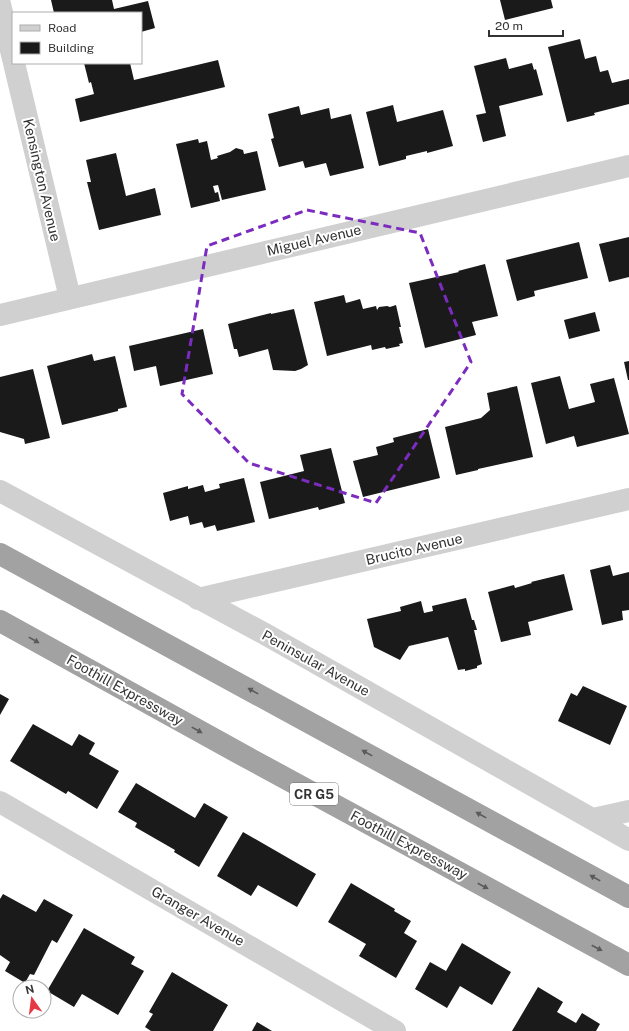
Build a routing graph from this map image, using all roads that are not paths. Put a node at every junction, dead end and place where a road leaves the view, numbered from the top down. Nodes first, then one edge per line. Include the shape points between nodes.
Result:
1 (0, 4) edge
2 (12, 54) edge
3 (14, 64) edge
4 (629, 166) edge
5 (70, 298) junction
6 (0, 315) edge
7 (0, 491) edge
8 (629, 499) edge
9 (0, 554) edge
10 (198, 599) junction
11 (0, 621) edge
12 (0, 802) edge
13 (629, 811) edge
14 (593, 819) junction
15 (629, 840) edge
16 (629, 897) edge
17 (629, 965) edge
18 (366, 1023) edge
19 (395, 1031) edge

1 - 2 street
3 - 5 street, Kensington Avenue
4 - 5 street, Miguel Avenue
5 - 6 street, Miguel Avenue
7 - 10 street, Peninsular Avenue
8 - 10 street, Brucito Avenue
16 -> 9 highway
10 - 14 street, Peninsular Avenue via 265,634
11 -> 17 highway, Foothill Expressway / CR G5
12 - 18 street, Granger Avenue
13 - 14 street
14 - 15 street, Peninsular Avenue
18 - 19 street, Granger Avenue

